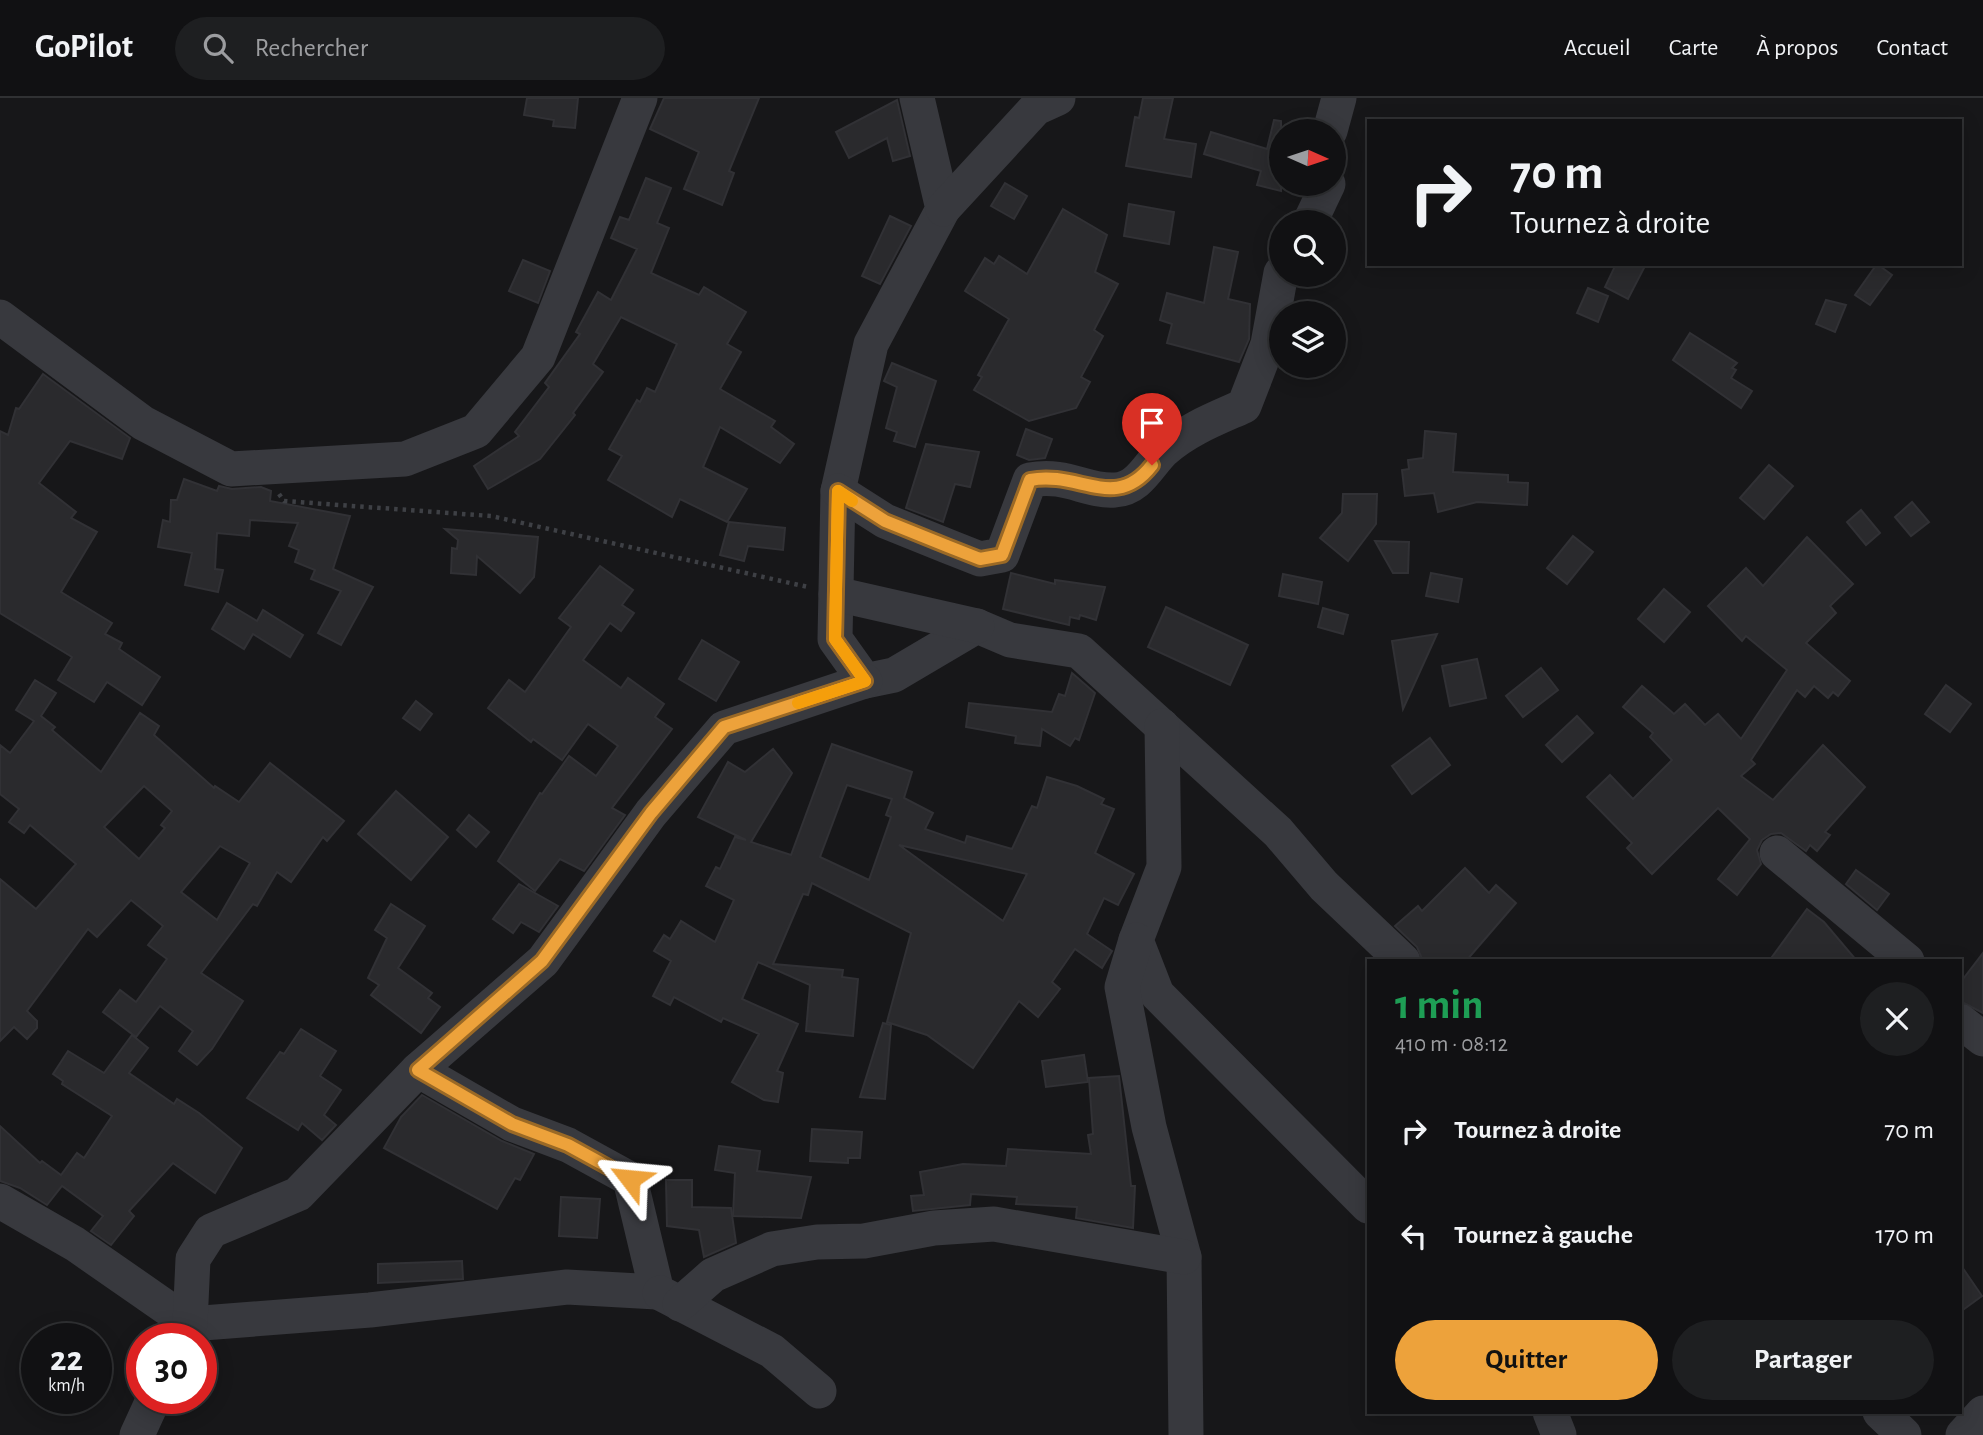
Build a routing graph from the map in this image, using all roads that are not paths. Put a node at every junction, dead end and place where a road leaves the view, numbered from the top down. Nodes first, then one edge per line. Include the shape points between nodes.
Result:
1 (640, 98) edge
2 (917, 98) edge
3 (1058, 98) edge
4 (1339, 98) edge
5 (1333, 119) edge
6 (943, 209) junction
7 (1278, 287) edge
8 (0, 317) edge
9 (838, 491) junction
10 (836, 593) junction
11 (976, 626) junction
12 (865, 681) junction
13 (1162, 726) junction
14 (1777, 853) dead end
15 (1136, 940) junction
16 (1401, 959) edge
17 (1906, 959) edge
18 (1962, 1023) edge
19 (1983, 1039) edge
20 (418, 1070) junction
21 (0, 1201) edge
22 (1367, 1205) edge
23 (1184, 1257) junction
24 (668, 1298) junction
25 (176, 1323) edge
26 (187, 1323) edge
27 (217, 1327) edge
28 (819, 1391) dead end
29 (1983, 1413) edge
30 (146, 1414) edge
31 (1550, 1414) edge
32 (1882, 1414) edge
33 (136, 1435) edge
34 (1186, 1435) edge
35 (1559, 1435) edge
36 (1904, 1435) edge
37 (1963, 1435) edge

1 - 8 street via 538,357 476,430 405,459 231,469 143,424
2 - 6 street
3 - 6 street via 1036,108
4 - 5 street
6 - 9 street via 870,344
7 - 9 street via 1268,344 1244,406 1191,429 1162,452 1141,479 1116,491 1050,476 1030,480 1002,555 980,559 885,521
9 - 10 street
10 - 11 street
10 - 12 street via 835,639
11 - 12 street via 894,675
11 - 13 street via 1010,640 1079,652
12 - 20 street via 724,727 651,813 542,961
13 - 15 street via 1164,867
13 - 16 street via 1278,832 1324,886
14 - 17 street
15 - 22 street via 1157,994
15 - 23 street via 1122,987 1149,1127
18 - 19 street
20 - 24 street via 512,1124 568,1145 630,1179
20 - 26 street via 298,1194 211,1231 193,1259
21 - 25 street via 75,1244
23 - 24 street via 994,1224 934,1228 864,1241 772,1249
23 - 34 street
24 - 27 street via 567,1287
24 - 28 street via 772,1351
29 - 37 street
30 - 33 street
31 - 35 street
32 - 36 street

